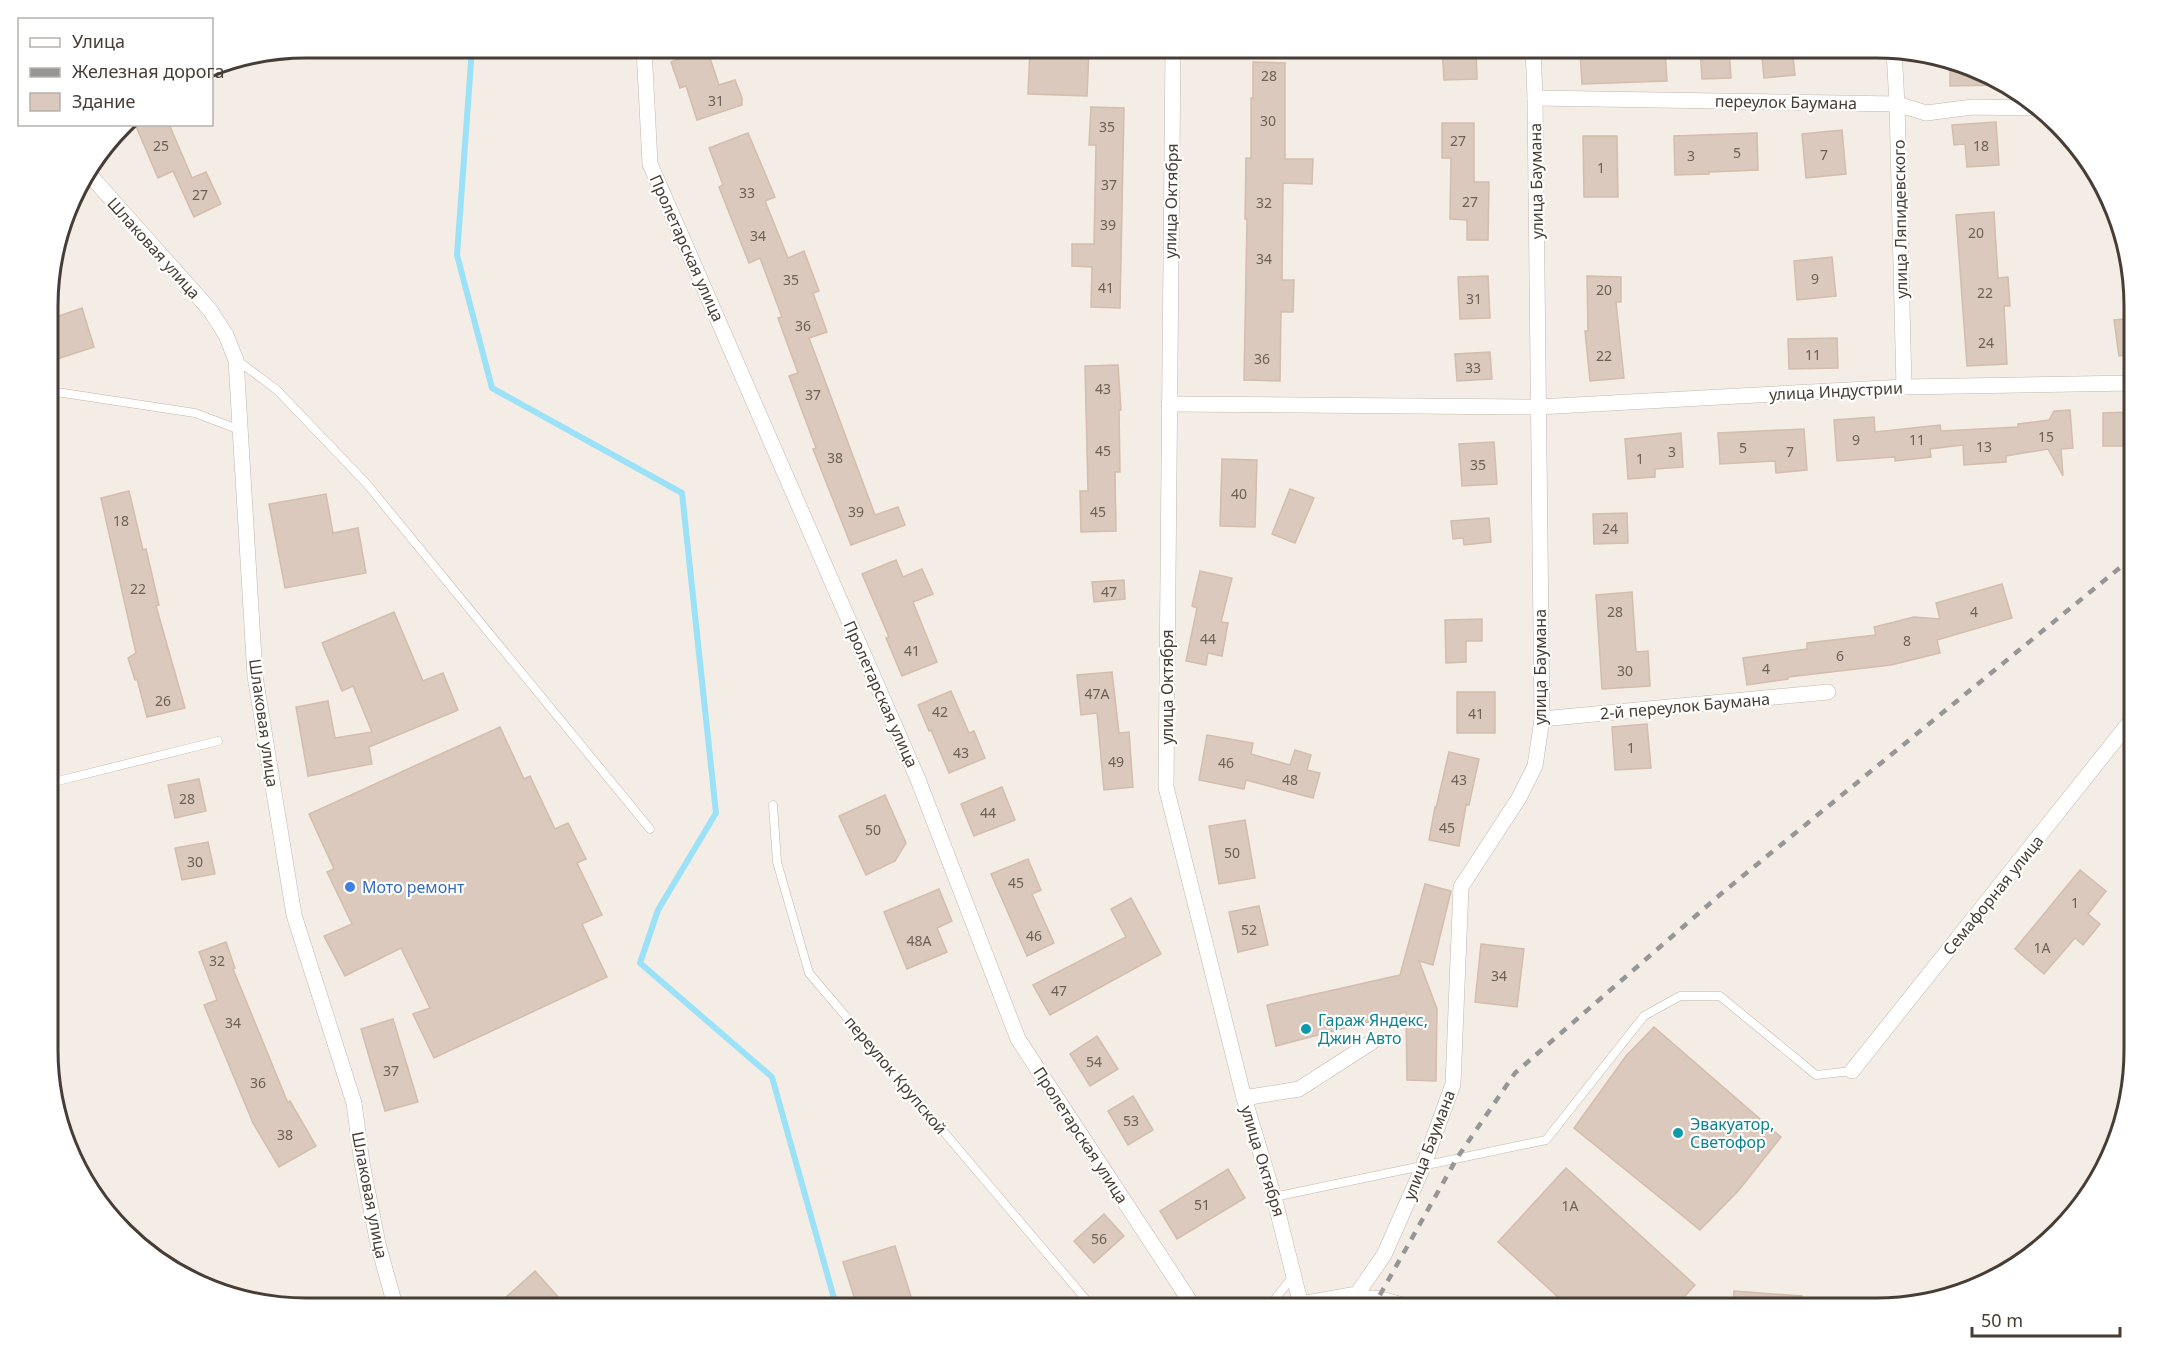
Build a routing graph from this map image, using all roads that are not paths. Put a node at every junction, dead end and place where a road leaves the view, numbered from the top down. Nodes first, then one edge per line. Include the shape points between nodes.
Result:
1 (645, 58) edge
2 (1173, 58) edge
3 (1533, 58) edge
4 (1895, 59) edge
5 (1535, 98) junction
6 (1897, 104) junction
7 (2023, 108) edge
8 (94, 179) edge
9 (236, 360) junction
10 (2124, 383) edge
11 (1904, 387) junction
12 (58, 392) edge
13 (1169, 404) junction
14 (1538, 408) junction
15 (240, 430) junction
16 (1828, 692) dead end
17 (1542, 719) junction
18 (2124, 729) edge
19 (218, 741) dead end
20 (58, 781) edge
21 (773, 805) dead end
22 (650, 829) dead end
23 (1372, 1042) dead end
24 (1852, 1071) joint
25 (1244, 1098) junction
26 (1424, 1167) junction
27 (1274, 1197) junction
28 (1294, 1274) junction
29 (1357, 1294) junction
30 (392, 1298) edge
31 (1085, 1298) edge
32 (1188, 1298) edge
33 (1275, 1298) edge
34 (1300, 1298) edge
35 (1339, 1298) edge
36 (1393, 1298) edge

1 - 32 street, Пролетарская улица via 650,164 917,777 1018,1039
2 - 13 street, улица Октября
3 - 5 street, улица Баумана
4 - 6 street, улица Ляпидевского
5 - 6 street, переулок Баумана
5 - 14 street, улица Баумана
6 - 7 street, переулок Баумана via 1926,113 1973,107
6 - 11 street, улица Ляпидевского
8 - 9 street, Шлаковая улица via 210,310
9 - 15 street, Шлаковая улица
9 - 22 lane via 277,390 366,483
10 - 11 street, улица Индустрии
11 - 14 street, улица Индустрии
12 - 15 lane via 195,413
13 - 14 street, улица Индустрии
13 - 25 street, улица Октября via 1166,787
14 - 17 street, улица Баумана
15 - 30 street, Шлаковая улица via 255,676 294,915 354,1104 362,1163
16 - 17 street, 2-й переулок Баумана
17 - 26 street, улица Баумана via 1535,766 1520,798 1461,887 1453,1084
18 - 24 street, Семафорная улица
19 - 20 lane
21 - 31 lane, переулок Крупской via 777,862 808,973
23 - 25 street via 1299,1089
24 - 26 lane via 1816,1075 1720,996 1680,996 1644,1016 1546,1140
25 - 27 street, улица Октября
26 - 27 lane
26 - 29 street, улица Баумана via 1384,1255
27 - 28 street, улица Октября
28 - 33 lane
28 - 34 street, улица Октября
29 - 35 street
29 - 36 lane

